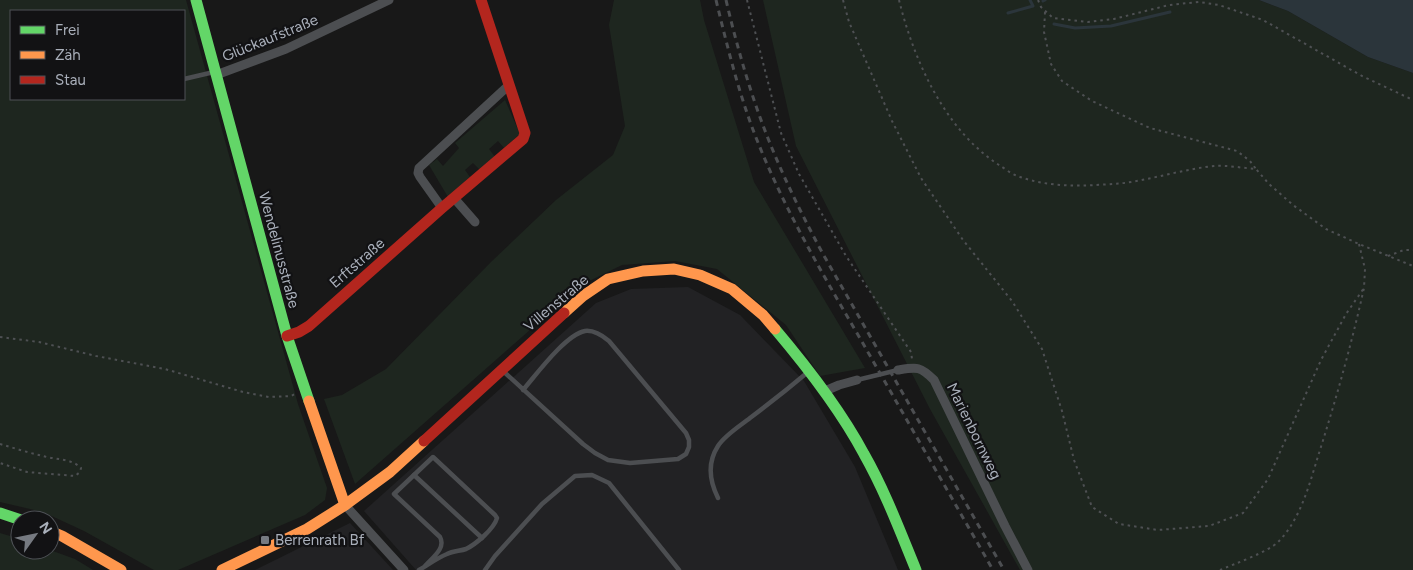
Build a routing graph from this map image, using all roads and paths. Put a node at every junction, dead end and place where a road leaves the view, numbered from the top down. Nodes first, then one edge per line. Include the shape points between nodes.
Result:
1 (196, 0) edge
2 (389, 0) edge
3 (481, 0) edge
4 (747, 0) edge
5 (843, 0) edge
6 (899, 0) edge
7 (1038, 0) edge
8 (1045, 11) junction
9 (215, 73) junction
10 (185, 79) edge
11 (509, 85) junction
12 (1413, 100) edge
13 (1256, 170) junction
14 (454, 198) junction
15 (442, 208) junction
16 (476, 222) dead end
17 (1359, 244) junction
18 (1413, 250) edge
19 (1388, 256) junction
20 (1413, 266) edge
21 (1364, 288) junction
22 (0, 336) edge
23 (287, 336) junction
24 (912, 368) junction
25 (502, 370) junction
26 (898, 370) joint
27 (809, 371) junction
28 (857, 380) joint
29 (306, 389) junction
30 (523, 390) junction
31 (825, 391) junction
32 (0, 444) edge
33 (0, 463) edge
34 (414, 475) junction
35 (718, 498) dead end
36 (345, 505) junction
37 (60, 535) edge
38 (482, 538) junction
39 (425, 566) junction
40 (121, 570) edge
41 (222, 570) edge
42 (404, 570) edge
43 (419, 570) edge
44 (485, 570) edge
45 (679, 570) edge
46 (916, 570) edge
47 (1028, 570) edge
48 (1220, 570) edge

1 - 9 street, Wendelinusstraße
2 - 9 street, Glückaufstraße via 286,49
3 - 11 street, Erftstraße
4 - 24 path via 781,133 799,174 846,256 911,352
5 - 21 path via 852,31 921,178 963,240 1012,301 1042,348 1074,460 1092,507 1119,524 1158,530 1209,526 1243,513 1268,479 1321,360
6 - 13 path via 922,70 950,118 984,155 1014,175 1070,185 1125,183 1216,166
7 - 8 path
8 - 12 path via 1053,18 1088,22 1169,5 1199,2 1219,5 1263,20 1362,76
8 - 13 path via 1044,32 1051,64 1062,81 1092,101 1150,128 1236,151
9 - 10 lane
9 - 23 street, Wendelinusstraße
11 - 14 street, Erftstraße via 525,134 523,139
11 - 15 street via 418,168 420,177
13 - 17 path via 1319,224
14 - 15 street, Erftstraße
14 - 16 street
15 - 23 street, Erftstraße via 309,326
17 - 19 path
17 - 21 path via 1365,269
18 - 19 path
19 - 20 path
21 - 48 path via 1331,415 1306,496 1290,528 1276,544
22 - 29 path via 165,369 270,397 291,396
23 - 29 street, Wendelinusstraße
24 - 26 street
24 - 47 street, Marienbornweg via 924,370 934,380
25 - 27 street, Villenstraße via 583,296 608,280 642,270 674,269 700,275 732,289 763,315
25 - 30 lane
25 - 36 street, Villenstraße via 390,472
26 - 28 lane, bridge
27 - 31 street, Villenstraße
27 - 35 lane via 718,446 710,475
28 - 31 street
29 - 36 street, Wendelinusstraße
30 - 30 lane via 583,444 608,460 630,463 678,459 686,454 689,447 686,433 609,341 589,331 567,342
31 - 46 street, Villenstraße via 868,460
32 - 33 path via 66,460 81,468 76,476 27,472
34 - 38 lane
34 - 38 lane via 433,457 497,518
34 - 39 lane via 394,494 442,541 442,546
36 - 41 street, Villenstraße via 307,529
36 - 42 street
37 - 40 street
38 - 39 lane
39 - 43 lane
44 - 45 lane via 542,504 575,476 592,475 609,483

